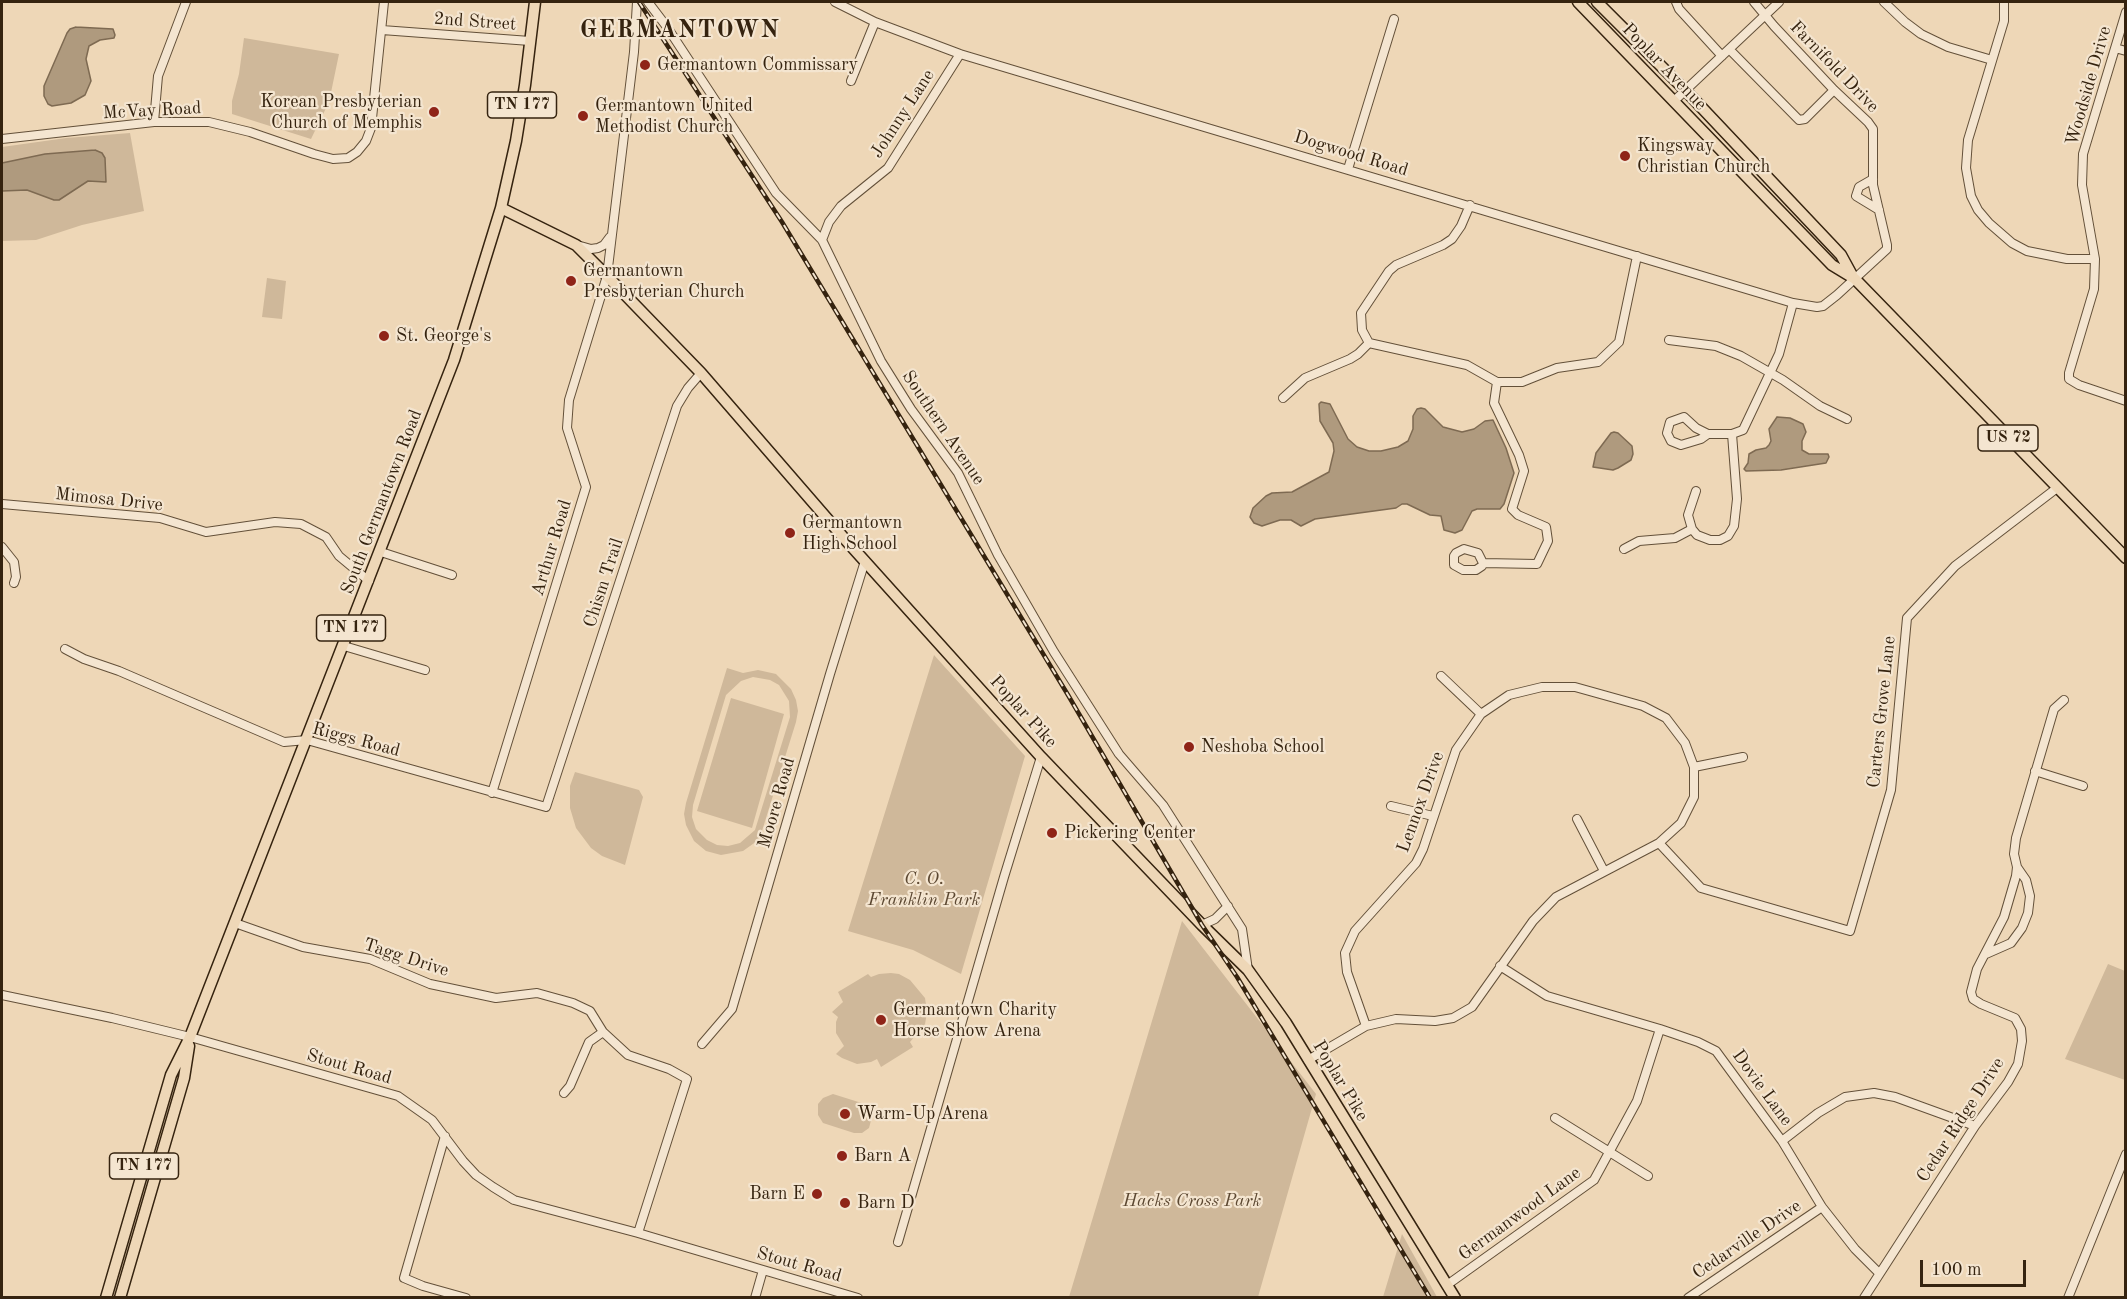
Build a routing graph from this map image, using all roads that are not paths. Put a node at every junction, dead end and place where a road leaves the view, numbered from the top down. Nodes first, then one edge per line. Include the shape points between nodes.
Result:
1 (186, 2) edge
2 (384, 2) edge
3 (535, 2) edge
4 (637, 2) edge
5 (648, 2) edge
6 (835, 2) edge
7 (1578, 2) edge
8 (1597, 2) edge
9 (1676, 2) edge
10 (1754, 2) edge
11 (1779, 2) edge
12 (1884, 2) edge
13 (2004, 2) edge
14 (2126, 12) edge
15 (1765, 15) junction
16 (1394, 19) dead end
17 (875, 22) junction
18 (382, 30) junction
19 (530, 41) junction
20 (2115, 48) junction
21 (1729, 49) junction
22 (2126, 51) edge
23 (960, 54) junction
24 (1722, 56) junction
25 (1992, 60) junction
26 (851, 81) dead end
27 (1834, 90) junction
28 (1686, 91) junction
29 (1674, 101) junction
30 (154, 122) junction
31 (2, 140) edge
32 (1348, 169) junction
33 (1873, 178) junction
34 (1470, 205) junction
35 (501, 208) junction
36 (1879, 210) junction
37 (613, 230) junction
38 (822, 240) junction
39 (576, 245) junction
40 (1637, 256) junction
41 (2095, 259) junction
42 (607, 276) junction
43 (1855, 279) junction
44 (1793, 303) junction
45 (1669, 340) dead end
46 (1369, 343) junction
47 (700, 373) junction
48 (1769, 373) junction
49 (1497, 382) junction
50 (1283, 398) dead end
51 (2126, 401) edge
52 (1847, 419) dead end
53 (1708, 434) junction
54 (1732, 434) junction
55 (2057, 488) junction
56 (1696, 491) dead end
57 (2, 504) edge
58 (1692, 529) junction
59 (2, 547) edge
60 (1624, 549) dead end
61 (381, 552) junction
62 (2126, 558) edge
63 (865, 561) junction
64 (1483, 563) dead end
65 (452, 574) dead end
66 (369, 581) junction
67 (14, 583) dead end
68 (344, 646) junction
69 (65, 649) dead end
70 (425, 670) dead end
71 (1441, 676) dead end
72 (2064, 700) dead end
73 (1481, 714) junction
74 (307, 740) junction
75 (1041, 757) junction
76 (1743, 757) dead end
77 (1694, 767) junction
78 (2035, 771) junction
79 (2083, 786) dead end
80 (492, 793) junction
81 (1391, 806) dead end
82 (546, 807) joint
83 (1433, 816) junction
84 (1577, 819) dead end
85 (1659, 843) junction
86 (2017, 867) junction
87 (1604, 871) junction
88 (1228, 906) junction
89 (235, 923) junction
90 (1202, 925) junction
91 (1986, 954) junction
92 (1500, 966) junction
93 (1248, 969) junction
94 (2, 995) edge
95 (1366, 1026) junction
96 (1660, 1029) junction
97 (603, 1032) junction
98 (190, 1038) junction
99 (702, 1044) dead end
100 (1308, 1060) junction
101 (564, 1093) dead end
102 (1555, 1118) dead end
103 (1975, 1126) junction
104 (445, 1136) junction
105 (1782, 1141) junction
106 (1610, 1150) junction
107 (2126, 1154) edge
108 (1648, 1176) dead end
109 (1822, 1207) junction
110 (638, 1233) junction
111 (898, 1242) dead end
112 (763, 1270) junction
113 (1879, 1273) junction
114 (1447, 1285) junction
115 (108, 1297) edge
116 (120, 1298) edge
117 (466, 1298) edge
118 (755, 1298) edge
119 (858, 1298) edge
120 (1455, 1298) edge
121 (1688, 1298) edge
122 (1864, 1298) edge
123 (2068, 1298) edge

1 - 30 street via 158,76
2 - 18 street, McVay Road
3 - 19 main road, TN 177
4 - 37 street
5 - 38 street, Southern Avenue via 776,193
6 - 17 street, Dogwood Road
7 - 29 main road, Poplar Avenue
8 - 28 main road, Poplar Avenue / US 72
9 - 24 street
10 - 15 street, Farnifold Drive
11 - 15 street
12 - 25 street via 1921,34
13 - 25 street via 2004,21
14 - 20 street, Woodside Drive
15 - 21 street
15 - 27 street, Farnifold Drive
16 - 32 street
17 - 23 street, Dogwood Road
17 - 26 street
18 - 19 street, 2nd Street
18 - 30 street, McVay Road via 371,128 366,141 348,158 333,159 209,122
19 - 35 main road, TN 177 via 519,126
20 - 22 street
20 - 41 street, Woodside Drive via 2083,154 2082,185
21 - 24 street
21 - 27 street via 1799,120 1805,119
23 - 32 street, Dogwood Road
23 - 38 street, Johnny Lane via 888,168 842,206 829,222
24 - 28 street
25 - 41 street via 1966,157 1971,196 1978,210 1998,233 2027,251 2067,259
27 - 33 street, Farnifold Drive via 1873,129
28 - 29 street
28 - 43 main road, Poplar Avenue / US 72 via 1841,255
29 - 43 main road, Poplar Avenue via 1832,265
30 - 31 street, McVay Road
32 - 34 street, Dogwood Road
33 - 36 street, Farnifold Drive
33 - 36 street via 1858,187 1856,196
34 - 40 street, Dogwood Road
34 - 46 street via 1452,239 1389,271 1361,313 1360,325
35 - 39 main road, Poplar Pike
35 - 61 main road, South Germantown Road / TN 177 via 454,360
36 - 43 street, Farnifold Drive via 1887,249
37 - 39 street via 608,241 598,248
37 - 42 street
38 - 88 street, Southern Avenue via 880,361 958,473 1054,652 1119,754 1163,805
39 - 42 main road, Poplar Pike
40 - 44 street, Dogwood Road
40 - 49 street via 1619,342 1598,362 1557,368 1522,382
41 - 51 street, Woodside Drive via 2094,289 2069,379
42 - 47 main road, Poplar Pike
42 - 80 street, Arthur Road via 569,400 567,428 586,487
43 - 44 street, Dogwood Road via 1823,306
43 - 55 main road, Poplar Avenue / US 72
44 - 48 street via 1779,354
45 - 48 street via 1716,346
46 - 49 street via 1467,365
46 - 50 street via 1358,354 1305,378
47 - 63 main road, Poplar Pike
47 - 82 street, Chism Trail via 677,406
48 - 52 street
48 - 54 street via 1743,430
49 - 64 street via 1494,403 1524,471 1512,509 1518,516 1546,526 1548,541 1537,564
53 - 53 street via 1684,417 1670,422 1667,433 1671,441 1681,445
53 - 54 street
54 - 58 street via 1737,499 1734,526 1720,540 1697,535
55 - 62 main road, Poplar Avenue / US 72
55 - 85 street, Carters Grove Lane via 1955,566 1907,618 1891,790 1850,931 1701,888
56 - 58 street via 1688,515
57 - 66 street, Mimosa Drive via 160,518 206,532 275,522 301,524 326,537 339,556
58 - 60 street via 1675,538 1639,541
59 - 67 street via 12,558
61 - 65 street
61 - 66 main road, South Germantown Road / TN 177
63 - 75 main road, Poplar Pike
63 - 99 street, Moore Road via 732,1009
66 - 68 main road, South Germantown Road / TN 177
68 - 70 street
68 - 74 main road, South Germantown Road / TN 177
69 - 74 street, Riggs Road via 284,742
71 - 73 street
72 - 78 street via 2054,709
73 - 77 street, Lennox Drive via 1509,695 1542,687 1575,687 1643,706 1666,718 1685,742
73 - 83 street, Lennox Drive via 1456,750
74 - 80 street, Riggs Road
74 - 89 main road, South Germantown Road / TN 177
75 - 90 main road, Poplar Pike
75 - 111 street
76 - 77 street
77 - 85 street via 1694,797 1680,823
78 - 79 street
78 - 86 street via 2016,838
80 - 82 street, Riggs Road
81 - 83 street
83 - 95 street, Lennox Drive via 1416,863 1354,931 1345,953 1347,972
84 - 87 street
85 - 87 street
86 - 91 street via 2004,918
86 - 91 street via 2030,896 2028,913 2011,943
87 - 92 street via 1556,897
88 - 90 street
88 - 93 street, Southern Avenue via 1242,929
89 - 97 street, Tagg Drive via 303,947 370,959 430,984 496,998 537,993 556,997 590,1011
89 - 98 main road, South Germantown Road / TN 177
90 - 93 main road, Poplar Pike
91 - 103 street, Cedar Ridge Drive via 1977,969 1973,999 2015,1018 2022,1041 2018,1064
92 - 95 street via 1472,1007 1453,1018 1396,1019
92 - 96 street, Dovie Lane via 1547,996
93 - 100 main road, Poplar Pike
94 - 98 street, Stout Road
95 - 100 street
96 - 105 street, Dovie Lane via 1716,1051
96 - 106 street, Germanwood Lane via 1637,1101
97 - 101 street via 584,1049
97 - 110 street, Tagg Drive via 628,1055 687,1079
98 - 104 street, Stout Road via 398,1096 432,1120
98 - 115 main road, South Germantown Road / TN 177 via 171,1075
98 - 116 main road, South Germantown Road / TN 177 via 184,1078
100 - 114 main road, Poplar Pike
102 - 106 street
103 - 105 street via 1895,1097 1874,1094 1845,1097
103 - 113 street, Cedar Ridge Drive
104 - 110 street, Stout Road via 476,1175 514,1200
104 - 117 street via 404,1278
105 - 109 street, Dovie Lane
106 - 108 street
106 - 114 street, Germanwood Lane via 1594,1180
107 - 123 street
109 - 113 street, Dovie Lane
109 - 121 street, Cedarville Drive
110 - 112 street, Stout Road
112 - 118 street
112 - 119 street, Stout Road
113 - 122 street, Cedar Ridge Drive
114 - 120 main road, Poplar Pike

